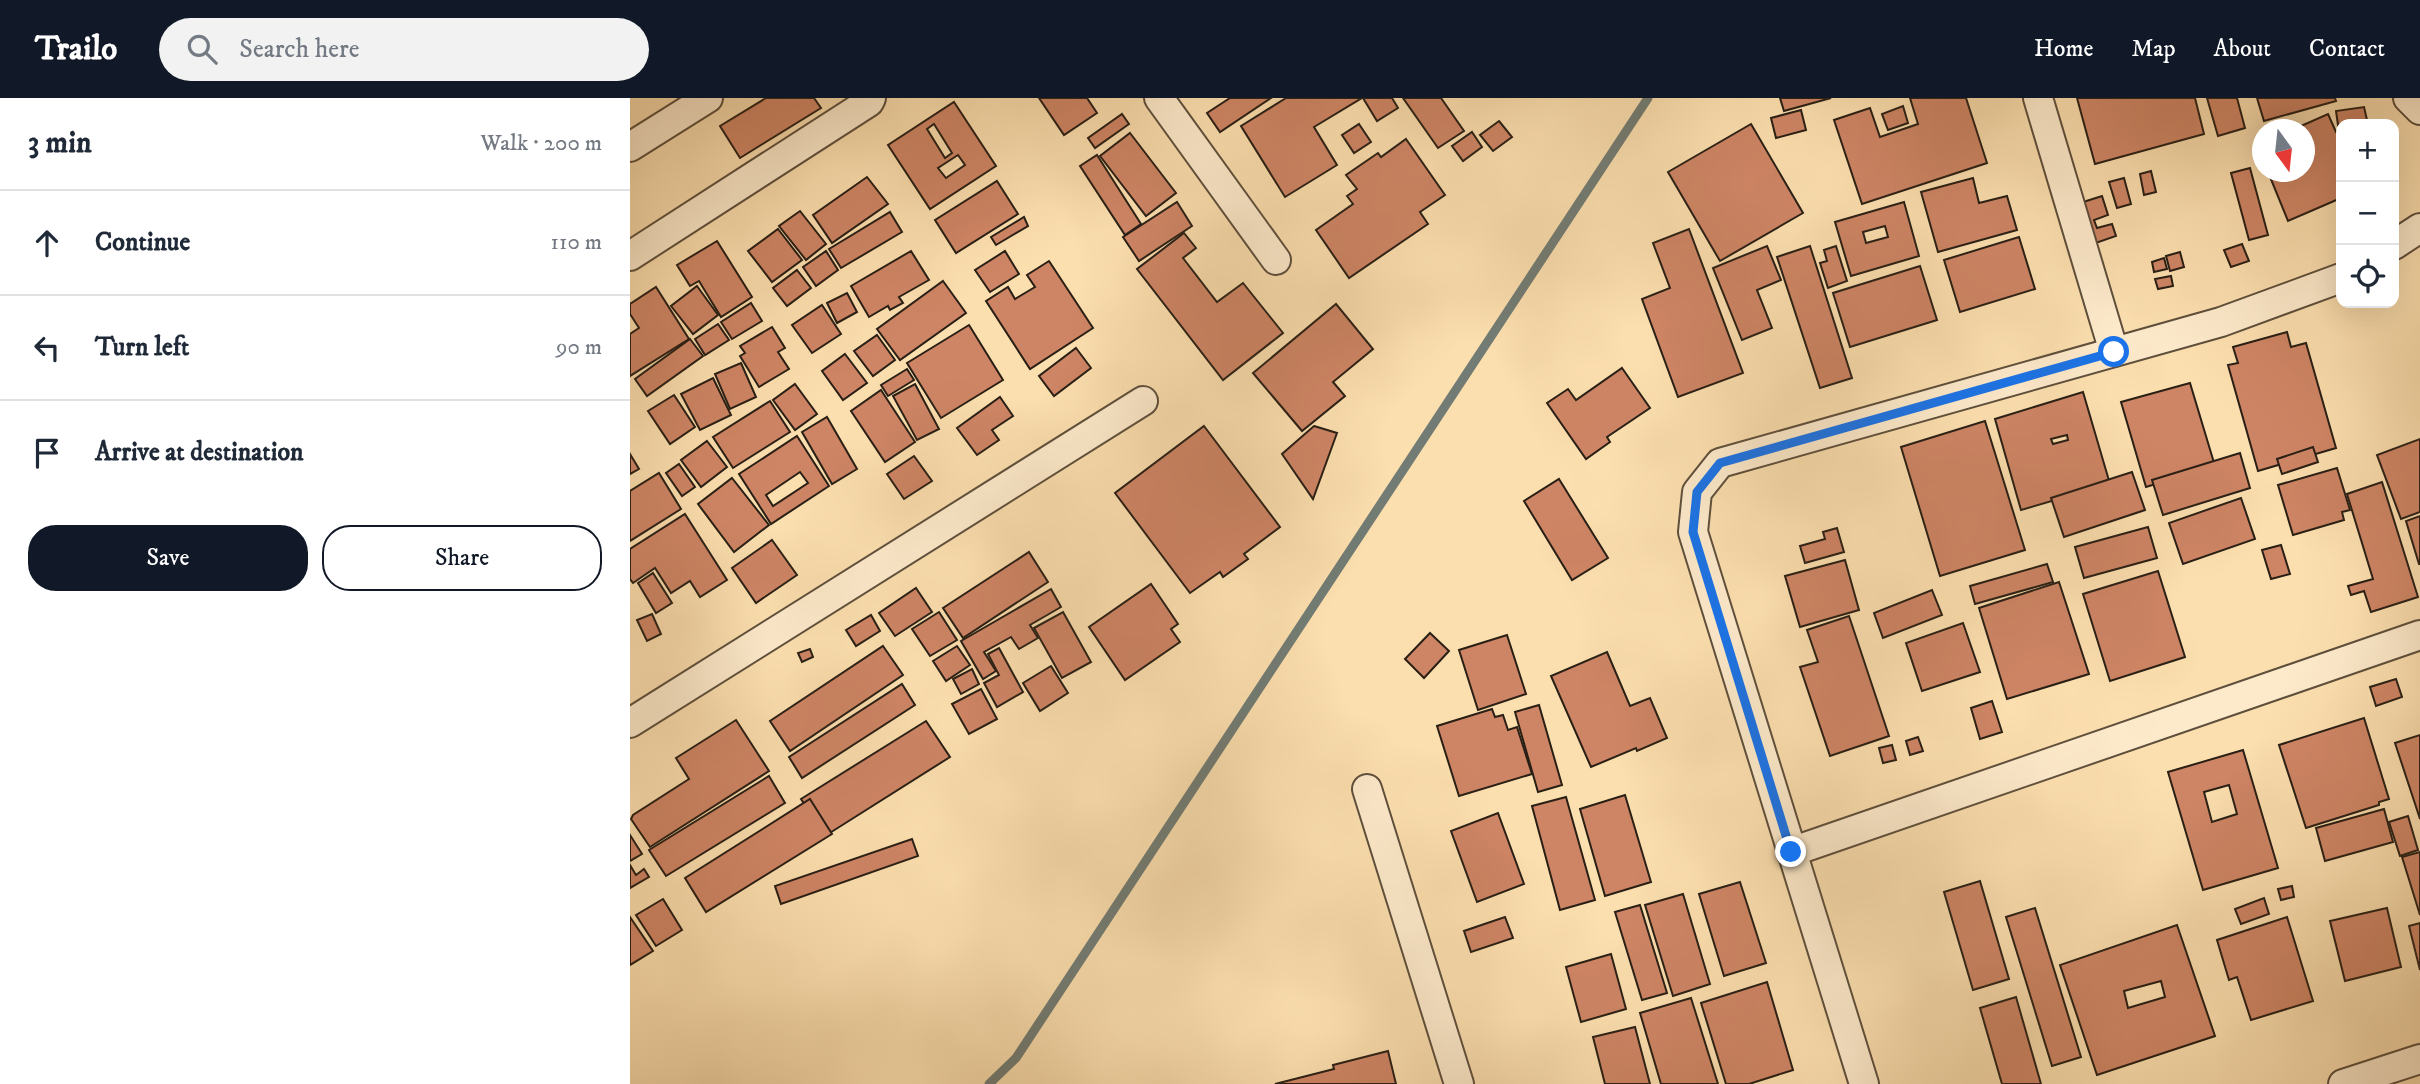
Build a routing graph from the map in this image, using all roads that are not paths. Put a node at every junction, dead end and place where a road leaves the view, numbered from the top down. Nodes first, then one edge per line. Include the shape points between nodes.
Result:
1 (708, 98) edge
2 (870, 98) edge
3 (1159, 98) edge
4 (2038, 98) edge
5 (2408, 98) edge
6 (2420, 110) edge
7 (630, 147) edge
8 (2420, 228) edge
9 (2399, 242) edge
10 (630, 256) edge
11 (1276, 260) dead end
12 (2336, 280) edge
13 (2114, 352) junction
14 (1143, 401) dead end
15 (2420, 635) edge
16 (630, 723) edge
17 (1367, 789) dead end
18 (1791, 852) junction
19 (2420, 1059) edge
20 (1459, 1084) edge
21 (1864, 1084) edge
22 (2343, 1084) edge

1 - 7 street
2 - 10 street
3 - 11 street
4 - 13 street
5 - 6 street
8 - 9 street
12 - 13 street via 2221,322
13 - 18 street via 1720,463 1697,492 1693,532
14 - 16 street
15 - 18 street
17 - 20 street
18 - 21 street
19 - 22 street

